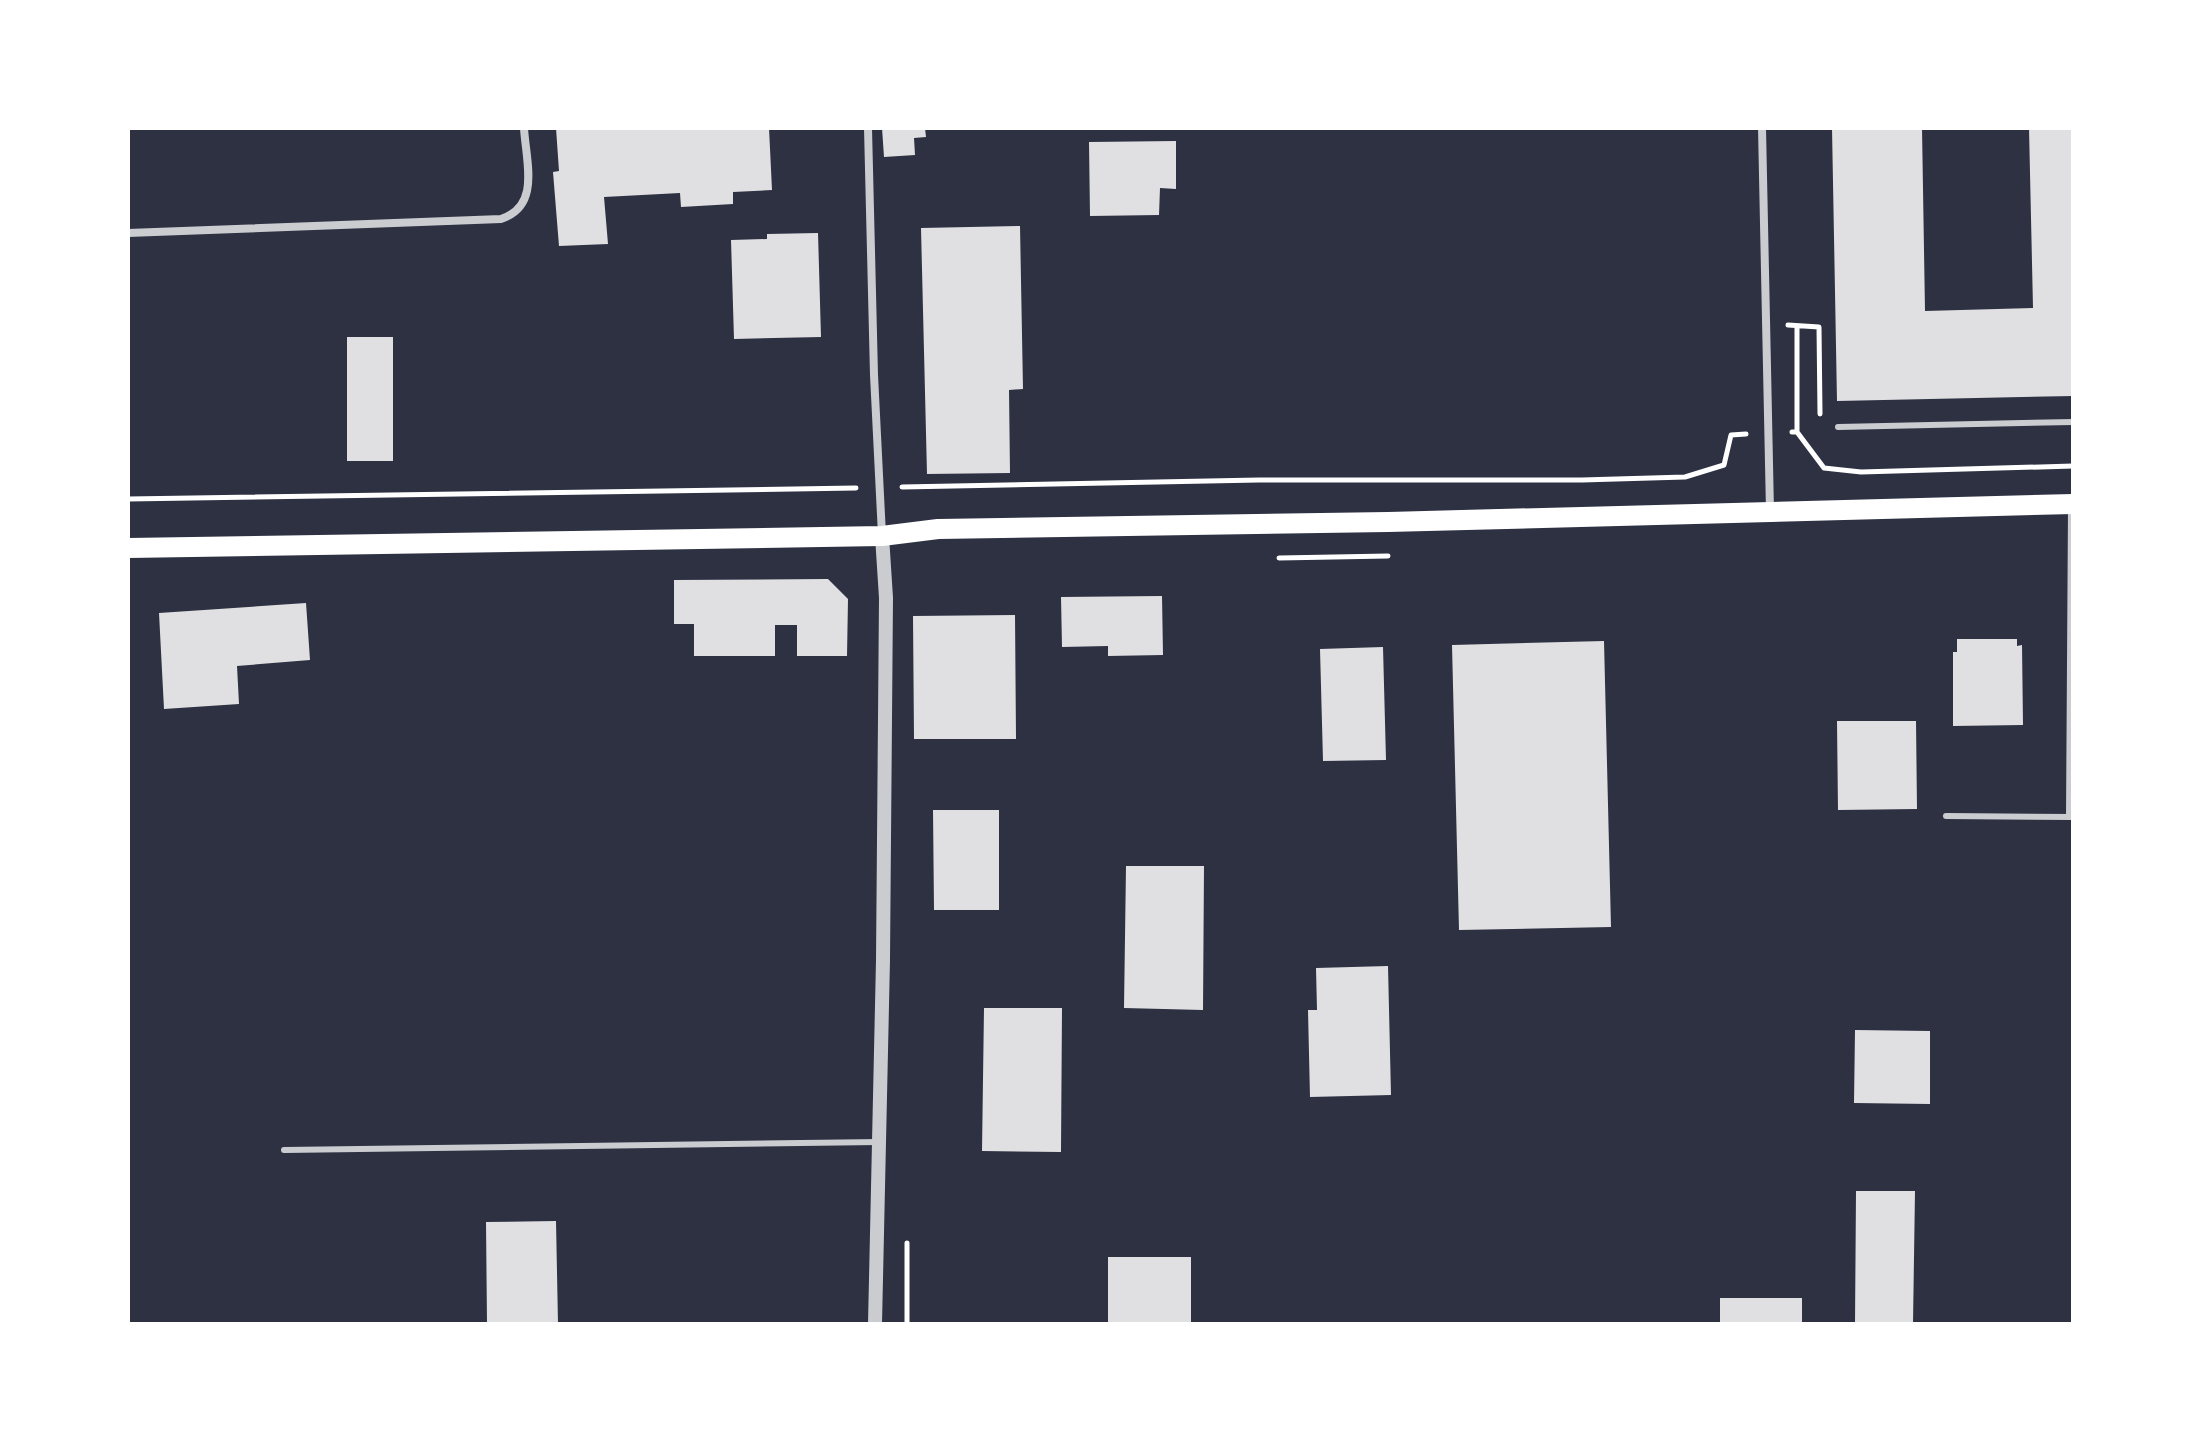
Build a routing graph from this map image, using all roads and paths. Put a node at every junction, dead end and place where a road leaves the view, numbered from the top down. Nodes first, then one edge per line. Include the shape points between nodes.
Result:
1 (524, 128) edge
2 (868, 128) edge
3 (1762, 128) edge
4 (128, 233) edge
5 (1767, 325) junction
6 (1797, 326) junction
7 (2073, 422) edge
8 (1838, 427) joint
9 (1797, 432) junction
10 (1769, 433) junction
11 (2073, 466) edge
12 (881, 488) junction
13 (128, 499) edge
14 (2072, 504) edge
15 (1770, 513) junction
16 (882, 536) junction
17 (128, 548) edge
18 (1946, 816) dead end
19 (2071, 817) edge
20 (879, 1142) junction
21 (284, 1150) dead end
22 (875, 1324) edge

1 - 4 street via 528,192 525,203 501,219
2 - 12 street
3 - 5 street
5 - 6 path
5 - 10 street
6 - 8 path via 1819,327 1820,413
6 - 9 path
7 - 8 lane
9 - 10 path
9 - 11 path via 1824,468 1861,472
10 - 12 path via 1731,435 1724,465 1685,477
10 - 15 street
12 - 13 path
12 - 16 street
14 - 15 main road
14 - 19 lane
15 - 16 main road via 938,529
16 - 17 main road
16 - 20 street via 886,613
18 - 19 lane
20 - 21 lane
20 - 22 street

